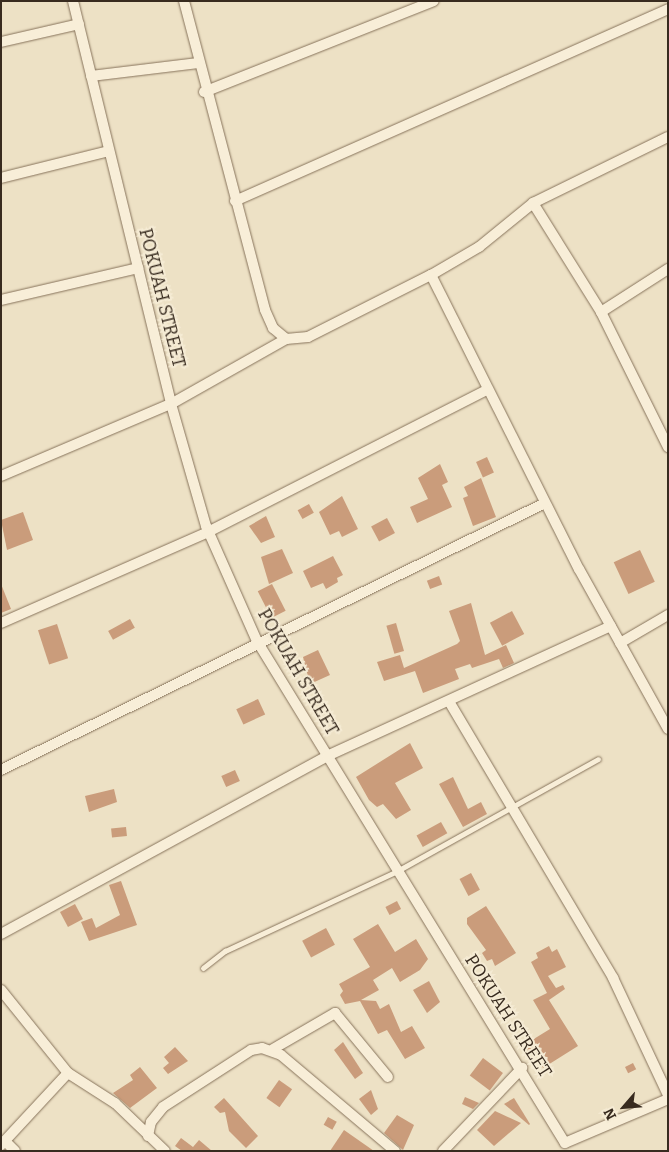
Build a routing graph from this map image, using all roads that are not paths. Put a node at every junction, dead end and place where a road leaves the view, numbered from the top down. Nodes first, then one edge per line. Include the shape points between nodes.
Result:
1 (73, 1) edge
2 (184, 1) edge
3 (434, 1) edge
4 (668, 10) edge
5 (79, 24) junction
6 (1, 42) edge
7 (198, 63) junction
8 (91, 76) junction
9 (204, 92) junction
10 (668, 137) edge
11 (109, 151) junction
12 (1, 178) edge
13 (235, 201) junction
14 (532, 203) junction
15 (138, 268) junction
16 (668, 270) edge
17 (431, 275) junction
18 (1, 300) edge
19 (601, 312) junction
20 (286, 339) junction
21 (487, 390) junction
22 (171, 404) junction
23 (666, 441) edge
24 (1, 476) edge
25 (545, 503) junction
26 (208, 532) junction
27 (668, 615) edge
28 (1, 623) edge
29 (611, 626) junction
30 (257, 640) junction
31 (620, 643) junction
32 (450, 703) junction
33 (668, 728) edge
34 (327, 756) junction
35 (598, 759) dead end
36 (1, 770) edge
37 (512, 807) junction
38 (397, 870) junction
39 (1, 934) edge
40 (203, 968) dead end
41 (2, 991) edge
42 (273, 1049) junction
43 (522, 1068) junction
44 (68, 1073) junction
45 (388, 1077) dead end
46 (668, 1095) edge
47 (668, 1099) edge
48 (148, 1136) junction
49 (3, 1143) edge
50 (15, 1151) edge
51 (165, 1151) edge
52 (395, 1151) edge
53 (443, 1151) edge

1 - 5 street, POKUAH STREET
2 - 7 street
3 - 9 street
4 - 13 street
5 - 6 street
5 - 8 street, POKUAH STREET
7 - 8 street
7 - 9 street
8 - 11 street, POKUAH STREET
9 - 13 street
10 - 14 street
11 - 12 street
11 - 15 street, POKUAH STREET
13 - 20 street via 265,310 273,328
14 - 17 street via 479,247
14 - 19 street
15 - 18 street
15 - 22 street, POKUAH STREET
16 - 19 street
17 - 20 street via 308,337
17 - 21 street
19 - 23 street
20 - 22 street
21 - 25 street
21 - 26 street
22 - 24 street
22 - 26 street, POKUAH STREET
25 - 29 street
25 - 30 street
26 - 28 street
26 - 30 street, POKUAH STREET
27 - 31 street
29 - 31 street
29 - 32 street
30 - 34 street, POKUAH STREET
30 - 36 street
31 - 33 street
32 - 34 street
32 - 37 street
34 - 38 street, POKUAH STREET
34 - 39 street
35 - 37 lane
37 - 38 lane
37 - 46 street via 613,978
38 - 40 lane via 225,951
38 - 43 street, POKUAH STREET
41 - 44 street
42 - 45 street via 335,1013
42 - 48 street via 252,1050 163,1107 151,1122
42 - 52 street
43 - 47 street, POKUAH STREET via 565,1143
43 - 53 street
44 - 48 street via 115,1102
44 - 49 street
48 - 51 street
49 - 50 street

